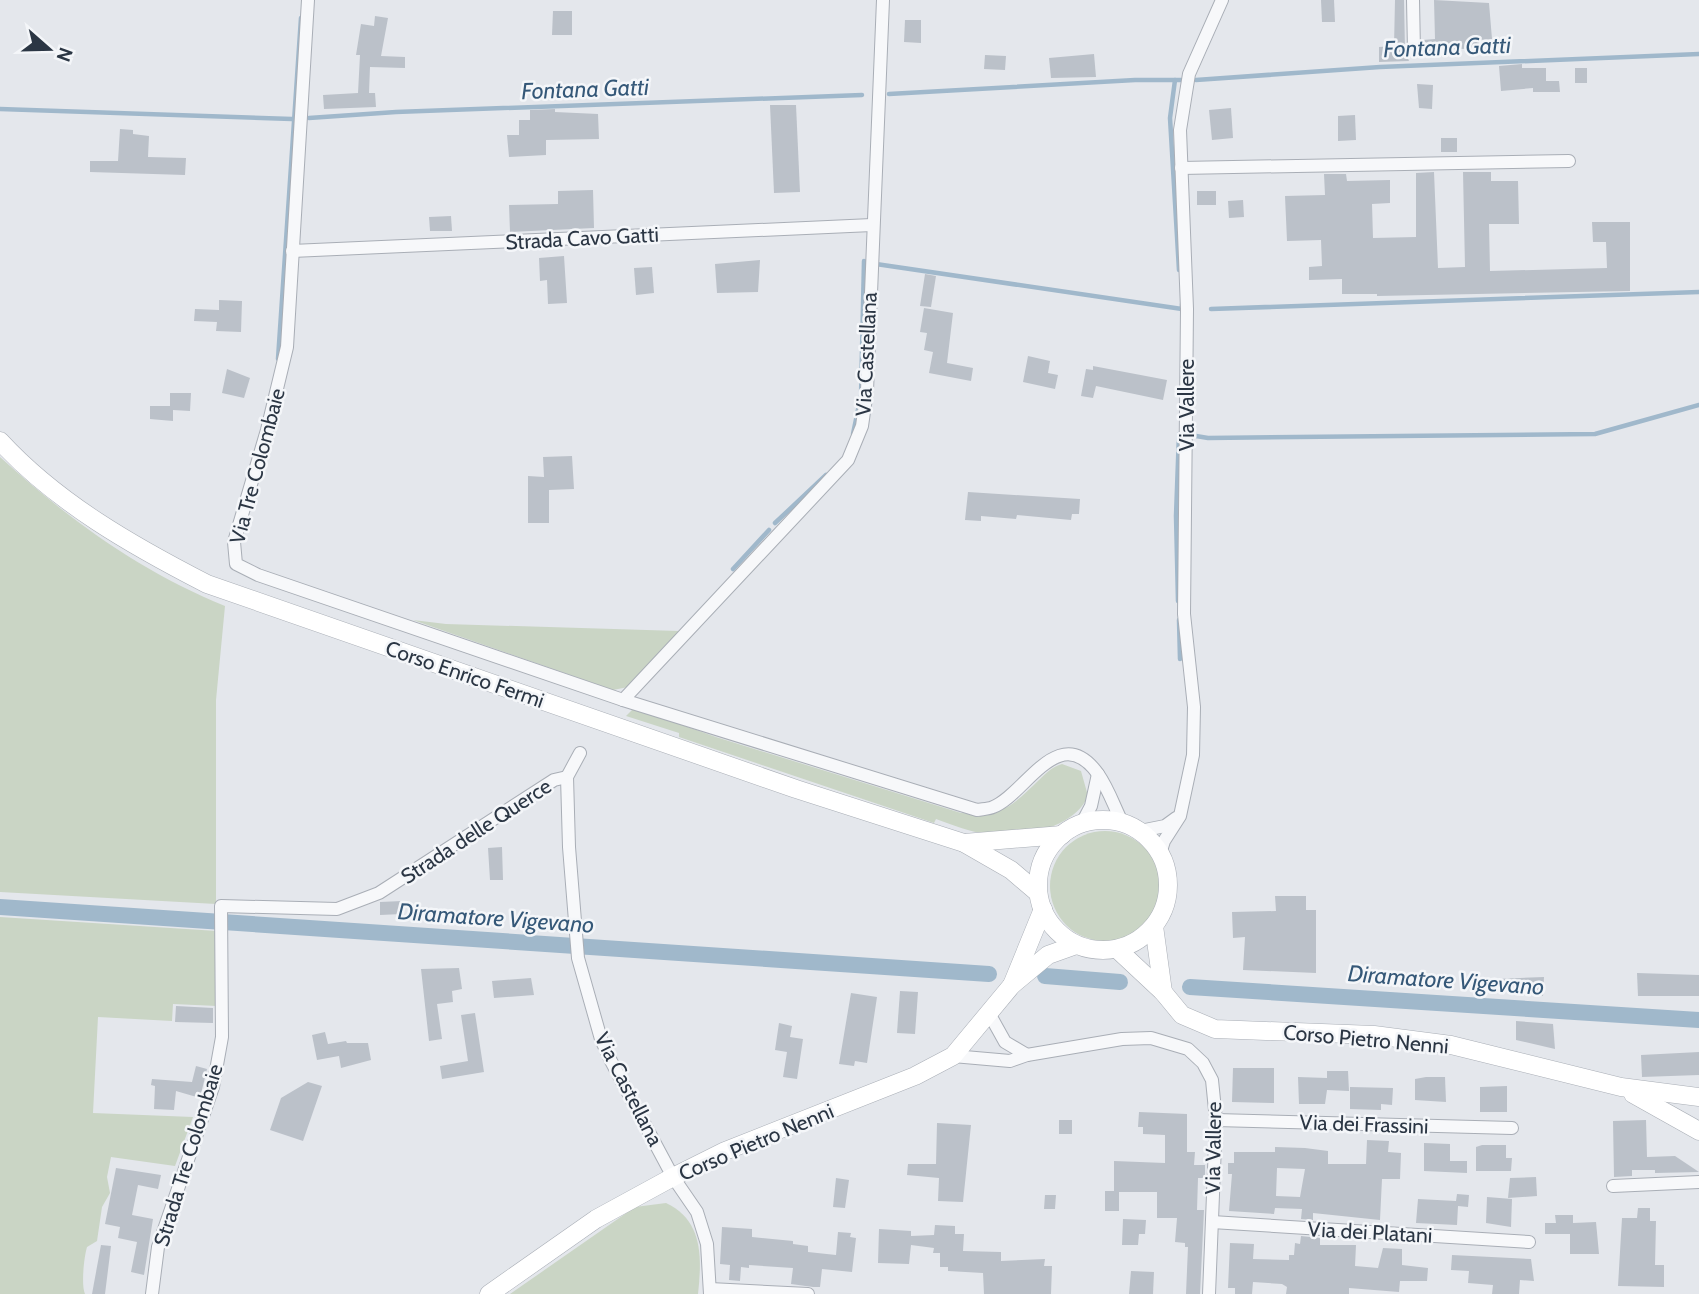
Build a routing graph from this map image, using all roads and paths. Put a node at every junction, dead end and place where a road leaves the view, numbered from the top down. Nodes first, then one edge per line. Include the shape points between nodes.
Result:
1 (308, 0) edge
2 (883, 0) edge
3 (1222, 0) edge
4 (1413, 0) edge
5 (1414, 51) dead end
6 (1569, 161) dead end
7 (1181, 168) junction
8 (872, 225) junction
9 (292, 251) junction
10 (0, 440) edge
11 (623, 700) junction
12 (580, 753) dead end
13 (1098, 774) junction
14 (567, 777) junction
15 (1180, 816) junction
16 (1122, 822) junction
17 (1082, 823) junction
18 (1140, 831) junction
19 (1062, 835) junction
20 (964, 843) junction
21 (1160, 854) junction
22 (1041, 901) junction
23 (1154, 926) junction
24 (221, 931) joint
25 (1076, 944) junction
26 (1117, 949) junction
27 (1012, 985) junction
28 (1163, 992) junction
29 (990, 1015) junction
30 (1027, 1055) junction
31 (953, 1056) junction
32 (1621, 1087) junction
33 (1699, 1097) edge
34 (1216, 1120) junction
35 (1512, 1128) dead end
36 (1699, 1130) edge
37 (673, 1177) junction
38 (1699, 1182) edge
39 (1613, 1185) dead end
40 (1212, 1222) junction
41 (1529, 1241) dead end
42 (710, 1291) edge
43 (152, 1294) edge
44 (489, 1294) edge
45 (808, 1294) edge
46 (1209, 1294) edge

1 - 9 street, Via Tre Colombaie
2 - 8 street, Via Castellana
3 - 7 street, Via Vallere via 1184,91
4 - 5 street
6 - 7 street
7 - 15 street, Via Vallere via 1187,309 1184,614 1194,755
8 - 9 street, Strada Cavo Gatti
8 - 11 street, Via Castellana via 867,391 862,426 848,460
9 - 11 street, Via Tre Colombaie via 288,347 234,542 236,564
10 - 20 main road, Corso Enrico Fermi via 75,506 130,543 207,583 280,612
11 - 13 street via 977,810 994,807 1042,763 1062,755 1077,757
12 - 14 street
13 - 16 street
13 - 17 street
14 - 24 street, Strada delle Querce via 554,779 379,893 337,909 222,910
14 - 37 street, Via Castellana via 578,958 601,1039
15 - 18 street via 1165,826
15 - 21 street, Via Vallere
16 - 17 main road
16 - 18 main road
17 - 19 main road
18 - 21 main road
19 - 20 main road, Corso Enrico Fermi
19 - 22 main road via 1043,861
20 - 22 main road, Corso Enrico Fermi via 1011,870
21 - 23 main road via 1168,891
22 - 25 main road via 1056,930
22 - 27 main road, Corso Pietro Nenni
23 - 26 main road via 1137,941
23 - 28 main road
24 - 43 street, Strada Tre Colombaie via 222,1037 213,1087 158,1247
25 - 26 main road via 1096,950
25 - 27 main road, Corso Pietro Nenni via 1048,955
26 - 28 main road, Corso Pietro Nenni
27 - 29 main road, Corso Pietro Nenni
28 - 32 main road, Corso Pietro Nenni via 1182,1015 1215,1029 1374,1035 1451,1045
29 - 30 street via 1005,1042
29 - 31 main road, Corso Pietro Nenni
30 - 31 street, Via Vallere via 1010,1061
30 - 34 street, Via Vallere via 1122,1039 1151,1038 1188,1049 1212,1080
31 - 37 main road, Corso Pietro Nenni
32 - 33 main road, Corso Pietro Nenni
32 - 36 main road, Corso Pietro Nenni
34 - 35 street, Via dei Frassini
34 - 40 street, Via Vallere
37 - 42 street, Via Castellana via 697,1212 707,1244
37 - 44 main road, Corso Pietro Nenni via 596,1219
38 - 39 street
40 - 41 street, Via dei Platani
40 - 46 street, Via Vallere
42 - 45 street

